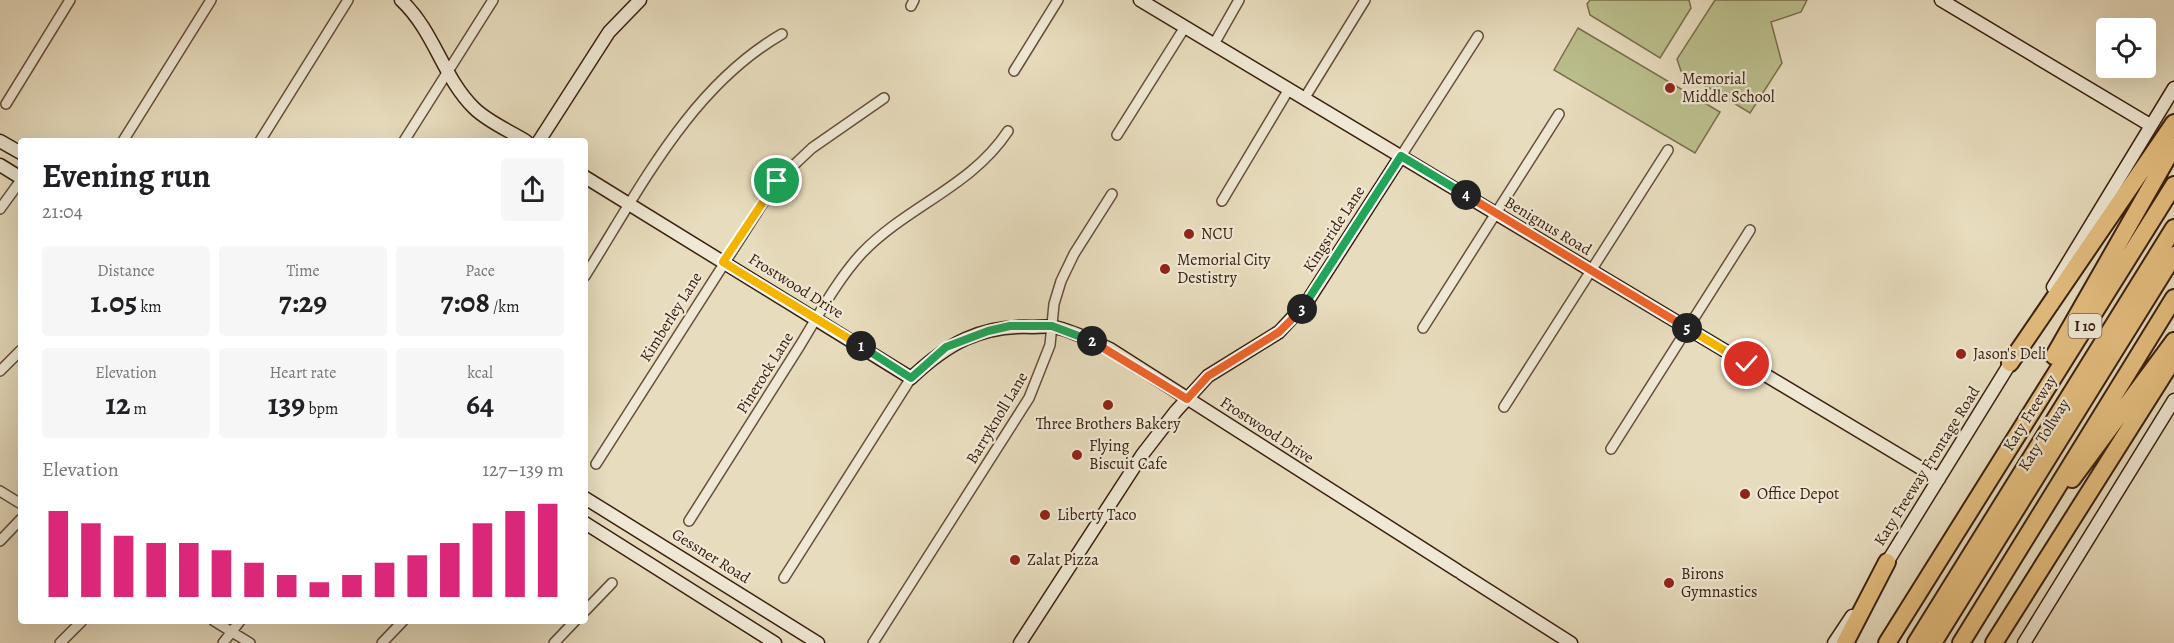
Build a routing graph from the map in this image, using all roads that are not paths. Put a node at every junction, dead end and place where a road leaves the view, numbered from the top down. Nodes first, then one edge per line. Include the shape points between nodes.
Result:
1 (70, 0) edge
2 (211, 0) edge
3 (348, 0) edge
4 (401, 0) edge
5 (493, 0) edge
6 (640, 0) edge
7 (1058, 0) edge
8 (1140, 0) edge
9 (1239, 0) edge
10 (1365, 0) edge
11 (1941, 0) edge
12 (1185, 27) junction
13 (782, 34) dead end
14 (1478, 36) dead end
15 (1214, 44) junction
16 (1014, 71) dead end
17 (448, 72) junction
18 (2174, 88) edge
19 (1289, 89) junction
20 (884, 98) dead end
21 (1305, 99) junction
22 (6, 104) dead end
23 (1559, 114) dead end
24 (2174, 123) edge
25 (2150, 125) junction
26 (1008, 131) dead end
27 (1117, 135) dead end
28 (125, 138) edge
29 (262, 138) edge
30 (407, 138) edge
31 (521, 138) edge
32 (541, 138) edge
33 (0, 141) edge
34 (2174, 146) edge
35 (1668, 150) dead end
36 (18, 151) edge
37 (1401, 156) junction
38 (0, 165) edge
39 (18, 177) edge
40 (588, 179) edge
41 (18, 183) edge
42 (2174, 185) edge
43 (1112, 194) dead end
44 (1222, 201) dead end
45 (630, 204) junction
46 (0, 209) edge
47 (1496, 213) junction
48 (2174, 228) edge
49 (1750, 230) dead end
50 (2174, 255) edge
51 (723, 262) junction
52 (588, 271) edge
53 (1592, 272) junction
54 (2174, 297) edge
55 (817, 318) junction
56 (1052, 326) junction
57 (1423, 328) dead end
58 (1687, 328) junction
59 (2174, 341) edge
60 (18, 353) edge
61 (2174, 358) edge
62 (2010, 363) junction
63 (0, 370) edge
64 (911, 378) junction
65 (1187, 399) junction
66 (2174, 400) edge
67 (1504, 407) dead end
68 (2128, 432) junction
69 (1611, 449) dead end
70 (596, 464) dead end
71 (1995, 467) junction
72 (1939, 479) junction
73 (0, 491) edge
74 (588, 500) edge
75 (18, 502) edge
76 (689, 521) dead end
77 (18, 522) edge
78 (588, 525) edge
79 (0, 541) edge
80 (2012, 558) junction
81 (1887, 562) junction
82 (715, 578) junction
83 (784, 578) dead end
84 (612, 583) dead end
85 (702, 597) junction
86 (588, 608) edge
87 (79, 624) edge
88 (219, 624) edge
89 (237, 624) edge
90 (400, 624) edge
91 (572, 624) edge
92 (231, 631) junction
93 (60, 643) edge
94 (223, 643) edge
95 (250, 643) edge
96 (382, 643) edge
97 (554, 643) edge
98 (775, 643) edge
99 (818, 643) edge
100 (873, 643) edge
101 (1020, 643) edge
102 (1571, 643) edge
103 (1834, 643) edge
104 (1845, 643) edge
105 (1887, 643) edge
106 (1916, 643) edge
107 (1933, 643) edge
108 (1961, 643) edge
109 (1994, 643) edge
110 (2005, 643) edge
111 (2024, 643) edge

1 - 22 street
2 - 28 street
3 - 29 street
4 - 17 street via 427,29
5 - 17 street
6 - 32 street via 609,32
7 - 16 street
8 - 12 street, Benignus Road
9 - 15 street
10 - 21 street
11 - 25 street
12 - 15 street, Benignus Road
12 - 27 street
13 - 45 street via 763,45 705,95
14 - 37 street, Kingsride Lane
15 - 19 street, Benignus Road
17 - 30 street
17 - 31 street via 475,109
18 - 25 street, Katy Freeway Frontage Road
19 - 21 street, Benignus Road
19 - 44 street
20 - 51 street, Kimberley Lane via 793,164
21 - 37 street, Benignus Road
23 - 47 street
24 - 62 highway
25 - 62 street, Katy Freeway Frontage Road
26 - 55 street, Pinerock Lane via 975,170 879,237 861,254
33 - 36 street
34 - 71 highway via 2070,326
35 - 53 street
37 - 47 street, Benignus Road
37 - 65 street, Kingsride Lane via 1293,320 1258,347 1208,376
38 - 39 street
40 - 45 street, Frostwood Drive
41 - 46 street
42 - 71 highway, Katy Freeway / I 10
43 - 56 street, Barryknoll Lane via 1061,281
45 - 51 street, Frostwood Drive
45 - 52 street
47 - 53 street, Benignus Road
47 - 57 street
48 - 106 highway, Katy Tollway
49 - 58 street
50 - 107 highway, Katy Tollway
51 - 55 street, Frostwood Drive
51 - 70 street, Kimberley Lane
53 - 58 street, Benignus Road
53 - 67 street
54 - 80 highway
55 - 64 street, Frostwood Drive
55 - 76 street, Pinerock Lane
56 - 64 street, Frostwood Drive via 1010,326 967,338 946,347
56 - 65 street, Frostwood Drive via 1110,350
56 - 100 street, Barryknoll Lane via 1042,371 1029,398
58 - 69 street
58 - 72 street, Benignus Road
59 - 80 highway
60 - 63 street
61 - 68 highway
62 - 72 street, Katy Freeway Frontage Road
64 - 83 street
65 - 101 street, Kingsride Lane via 1142,455
65 - 102 street, Frostwood Drive
66 - 111 street
68 - 109 highway
68 - 110 highway
71 - 105 highway, Katy Freeway / I 10
72 - 81 street, Katy Freeway Frontage Road
73 - 75 street
74 - 82 street, Gessner Road
77 - 79 street
78 - 85 street
80 - 108 highway
81 - 103 street, Katy Freeway Frontage Road
81 - 104 highway
82 - 85 street
82 - 99 street, Gessner Road
84 - 86 street
85 - 98 street
87 - 93 street
88 - 92 street
89 - 92 street
90 - 96 street
91 - 97 street
92 - 94 street
92 - 95 street

